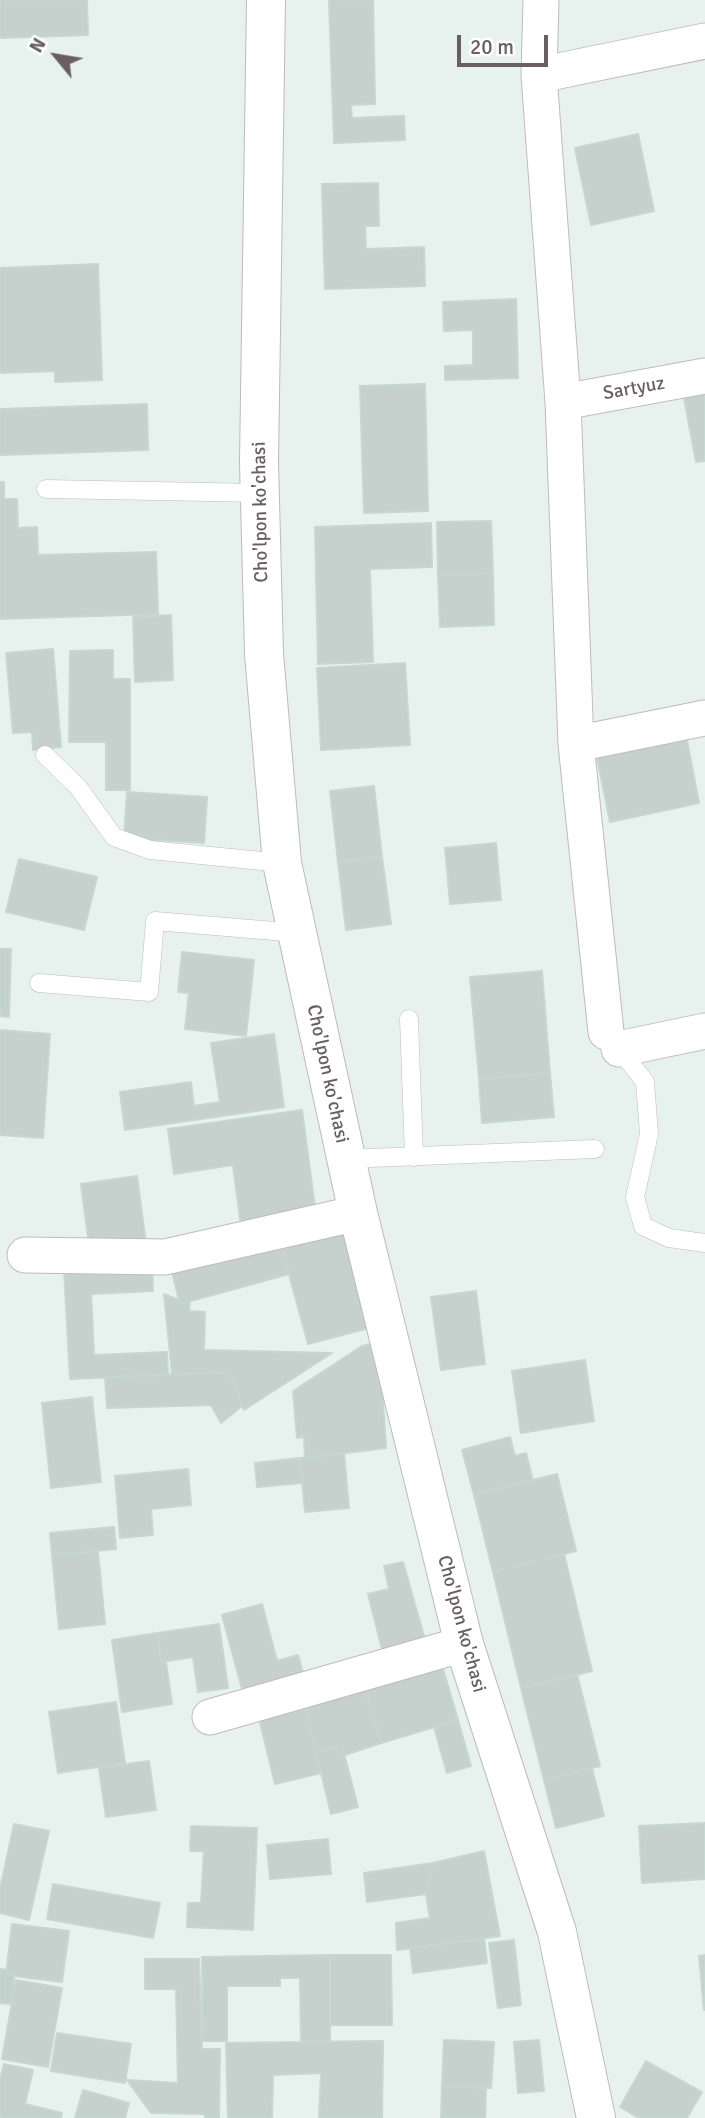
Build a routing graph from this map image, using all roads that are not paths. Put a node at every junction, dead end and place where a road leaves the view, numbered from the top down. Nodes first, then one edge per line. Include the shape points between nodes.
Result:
1 (266, 0) edge
2 (541, 0) edge
3 (705, 41) edge
4 (539, 75) junction
5 (705, 376) edge
6 (563, 402) junction
7 (46, 489) dead end
8 (260, 493) junction
9 (705, 718) edge
10 (576, 744) junction
11 (46, 755) dead end
12 (282, 863) junction
13 (298, 933) junction
14 (40, 983) dead end
15 (409, 1019) dead end
16 (705, 1031) edge
17 (612, 1040) junction
18 (595, 1149) dead end
19 (414, 1157) junction
20 (345, 1159) junction
21 (358, 1213) junction
22 (705, 1243) edge
23 (25, 1255) dead end
24 (464, 1644) junction
25 (210, 1717) dead end
26 (596, 2118) edge

1 - 8 main road, Cho'lpon ko'chasi
2 - 4 street
3 - 4 street
4 - 6 street
5 - 6 street, Sartyuz
6 - 10 street
7 - 8 lane
8 - 12 main road, Cho'lpon ko'chasi via 264,654
9 - 10 street
10 - 17 street
11 - 12 lane via 78,787 114,837 150,850
12 - 13 main road, Cho'lpon ko'chasi
13 - 14 lane via 155,921 149,992
13 - 20 main road, Cho'lpon ko'chasi
15 - 19 lane
16 - 17 street
17 - 22 lane via 645,1082 649,1134 635,1198 643,1226 669,1238
18 - 19 lane
19 - 20 lane
20 - 21 main road, Cho'lpon ko'chasi
21 - 23 street via 165,1257
21 - 24 main road, Cho'lpon ko'chasi
24 - 25 street
24 - 26 main road, Cho'lpon ko'chasi via 557,1932

